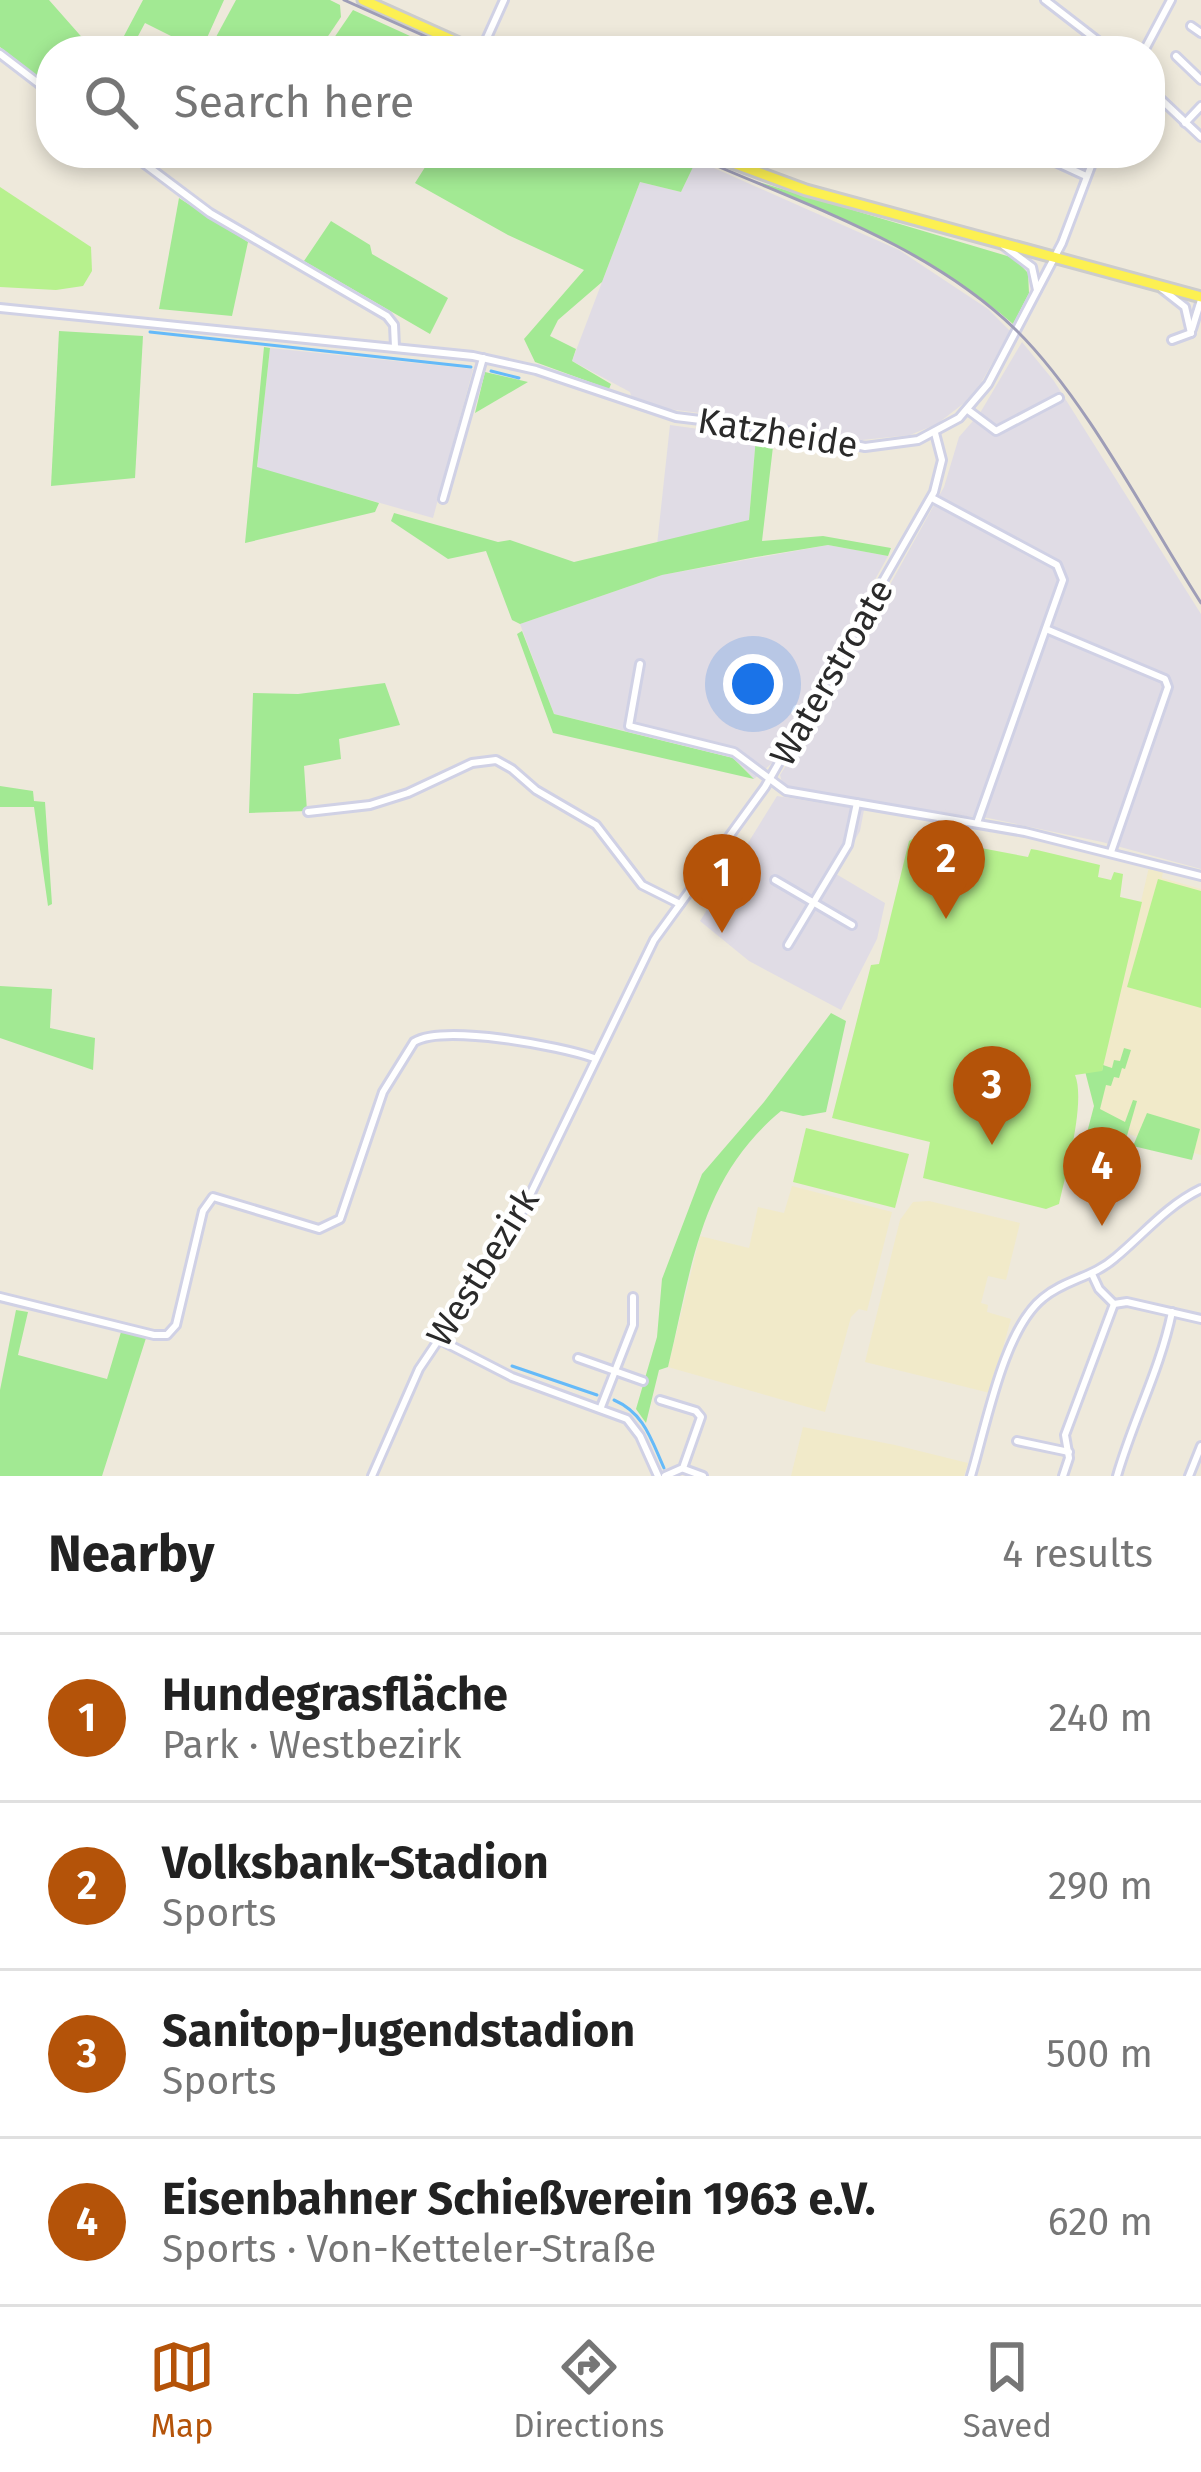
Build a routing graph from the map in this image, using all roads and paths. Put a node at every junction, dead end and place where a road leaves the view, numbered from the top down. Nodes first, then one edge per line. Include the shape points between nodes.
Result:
1 (363, 0) edge
2 (504, 0) edge
3 (1045, 0) edge
4 (1171, 0) edge
5 (1191, 26) dead end
6 (1201, 34) edge
7 (446, 36) edge
8 (487, 36) edge
9 (1092, 36) edge
10 (1152, 36) edge
11 (0, 54) edge
12 (1176, 56) dead end
13 (1201, 80) edge
14 (36, 82) edge
15 (1165, 104) edge
16 (1201, 106) edge
17 (1185, 123) junction
18 (1201, 136) edge
19 (150, 168) edge
20 (747, 168) edge
21 (1069, 168) edge
22 (1089, 168) edge
23 (1086, 176) junction
24 (995, 241) junction
25 (1055, 257) junction
26 (1147, 282) junction
27 (1037, 293) junction
28 (1201, 298) edge
29 (0, 308) edge
30 (1191, 332) junction
31 (1201, 337) edge
32 (1172, 340) dead end
33 (395, 347) junction
34 (483, 358) junction
35 (1059, 398) dead end
36 (968, 410) junction
37 (935, 433) junction
38 (931, 498) junction
39 (443, 499) dead end
40 (1046, 629) junction
41 (640, 664) dead end
42 (768, 781) junction
43 (857, 802) junction
44 (308, 812) dead end
45 (977, 823) junction
46 (1112, 852) junction
47 (1201, 876) edge
48 (775, 880) dead end
49 (813, 903) junction
50 (680, 904) junction
51 (852, 925) dead end
52 (788, 945) dead end
53 (594, 1058) junction
54 (1201, 1189) edge
55 (1092, 1274) junction
56 (633, 1297) dead end
57 (0, 1298) edge
58 (1114, 1304) junction
59 (1172, 1312) junction
60 (1201, 1319) edge
61 (440, 1340) junction
62 (578, 1358) dead end
63 (615, 1371) junction
64 (643, 1381) dead end
65 (660, 1400) dead end
66 (601, 1407) junction
67 (1017, 1441) dead end
68 (1201, 1446) edge
69 (1069, 1452) junction
70 (683, 1468) junction
71 (372, 1476) edge
72 (661, 1476) edge
73 (703, 1476) edge
74 (971, 1476) edge
75 (1063, 1476) edge
76 (1118, 1476) edge
77 (1189, 1476) edge

1 - 7 main road
2 - 8 street
3 - 9 street
4 - 10 street
5 - 6 street
11 - 14 street
12 - 13 street
15 - 17 street
16 - 17 street
17 - 18 street
19 - 33 street via 210,213 387,316
20 - 24 main road
21 - 23 street
22 - 23 street, Katzheide
23 - 25 street, Katzheide
24 - 25 main road
24 - 27 street via 1030,264
25 - 26 main road
25 - 27 street, Katzheide
26 - 28 main road
26 - 30 street via 1183,304
27 - 36 street, Katzheide
28 - 30 street
29 - 33 street, Katzheide
30 - 31 street
30 - 32 street
33 - 34 street, Katzheide
34 - 37 street, Katzheide via 688,419 866,447
34 - 39 street
35 - 36 street via 996,431
36 - 37 street, Katzheide
37 - 38 street, Waterstroate via 942,460
38 - 40 street via 1057,565 1063,580
38 - 42 street, Waterstroate
40 - 45 street
40 - 46 street via 1168,687
41 - 42 street, Waterstroate via 629,726 734,752
42 - 43 street
42 - 50 street, Westbezirk
43 - 45 street
43 - 49 street via 851,837
44 - 50 street via 370,805 496,760 596,825 642,885
45 - 46 street
46 - 47 street
48 - 49 street
49 - 51 street
49 - 52 street
50 - 53 street, Westbezirk
53 - 57 street via 442,1035 414,1042 383,1091 340,1219 319,1229 208,1200 167,1335
53 - 61 street, Westbezirk via 515,1226
54 - 55 street
55 - 58 street
55 - 74 street via 1027,1313
56 - 63 street via 633,1325
58 - 59 street
58 - 69 street via 1065,1436
59 - 60 street
59 - 76 street
61 - 66 street via 512,1377
61 - 71 street, Westbezirk
62 - 63 street
63 - 64 street
63 - 66 street
65 - 70 street via 701,1417
66 - 72 street via 627,1419
67 - 69 street
68 - 77 street
69 - 75 street
70 - 72 street
70 - 73 street

